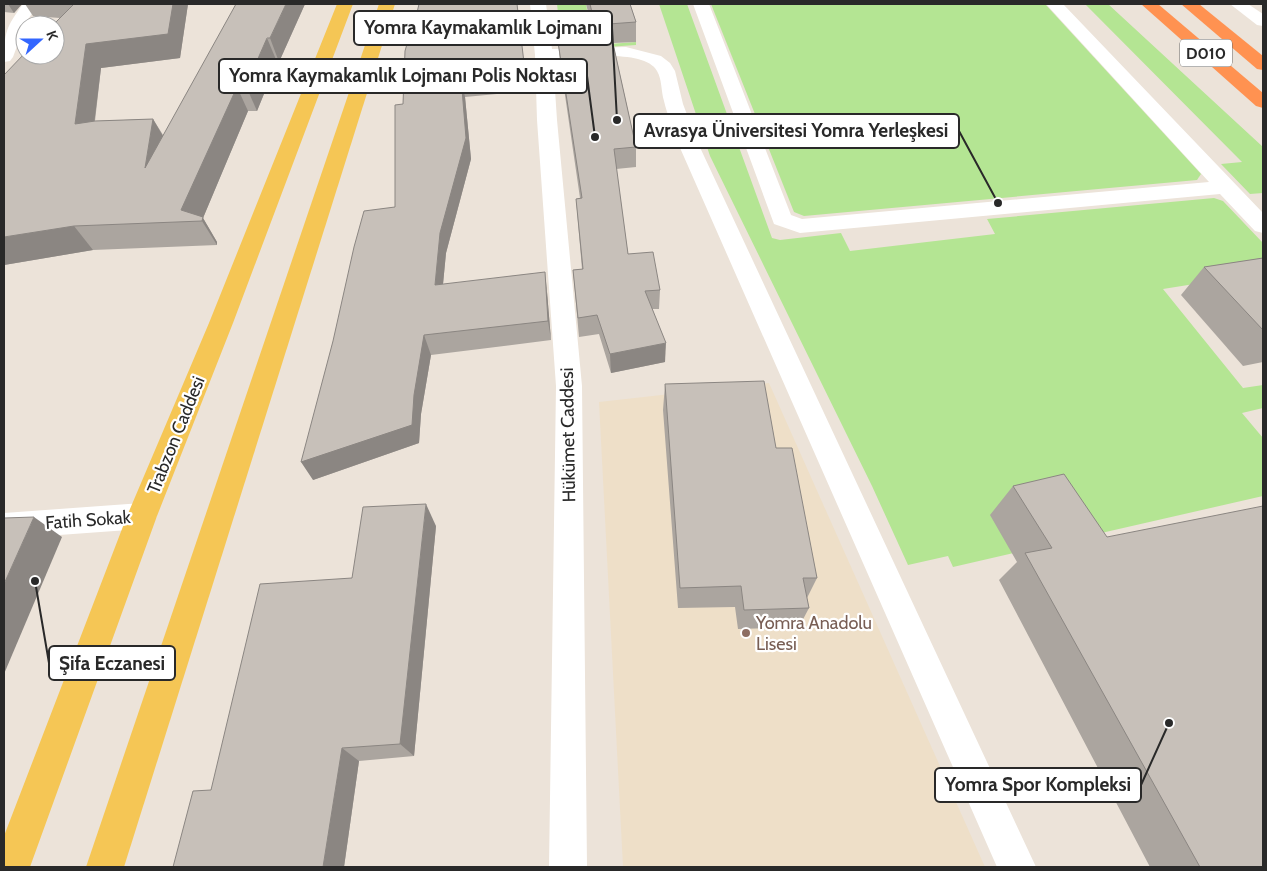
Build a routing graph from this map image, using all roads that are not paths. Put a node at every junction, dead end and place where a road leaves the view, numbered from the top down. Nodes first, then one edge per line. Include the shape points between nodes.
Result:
1 (31, 4) edge
2 (345, 4) edge
3 (387, 4) edge
4 (538, 4) edge
5 (701, 4) edge
6 (1054, 4) edge
7 (1149, 4) edge
8 (1189, 4) edge
9 (1238, 4) edge
10 (1263, 21) edge
11 (544, 55) junction
12 (4, 57) edge
13 (1263, 65) edge
14 (1263, 102) edge
15 (1225, 187) junction
16 (1263, 226) edge
17 (142, 516) junction
18 (4, 526) edge
19 (11, 867) edge
20 (105, 867) edge
21 (568, 867) edge
22 (1017, 867) edge

1 - 12 street via 18,22
2 - 17 main road, Trabzon Caddesi via 221,324
3 - 20 main road
4 - 11 street, Hükümet Caddesi
5 - 15 street via 782,219 800,226
6 - 15 street
7 - 14 highway, D010
8 - 13 highway, D010
9 - 10 street
11 - 21 street, Hükümet Caddesi via 569,386
11 - 22 street via 630,52 653,59 664,67 687,141
15 - 16 street
17 - 18 street, Fatih Sokak
17 - 19 main road, Trabzon Caddesi

